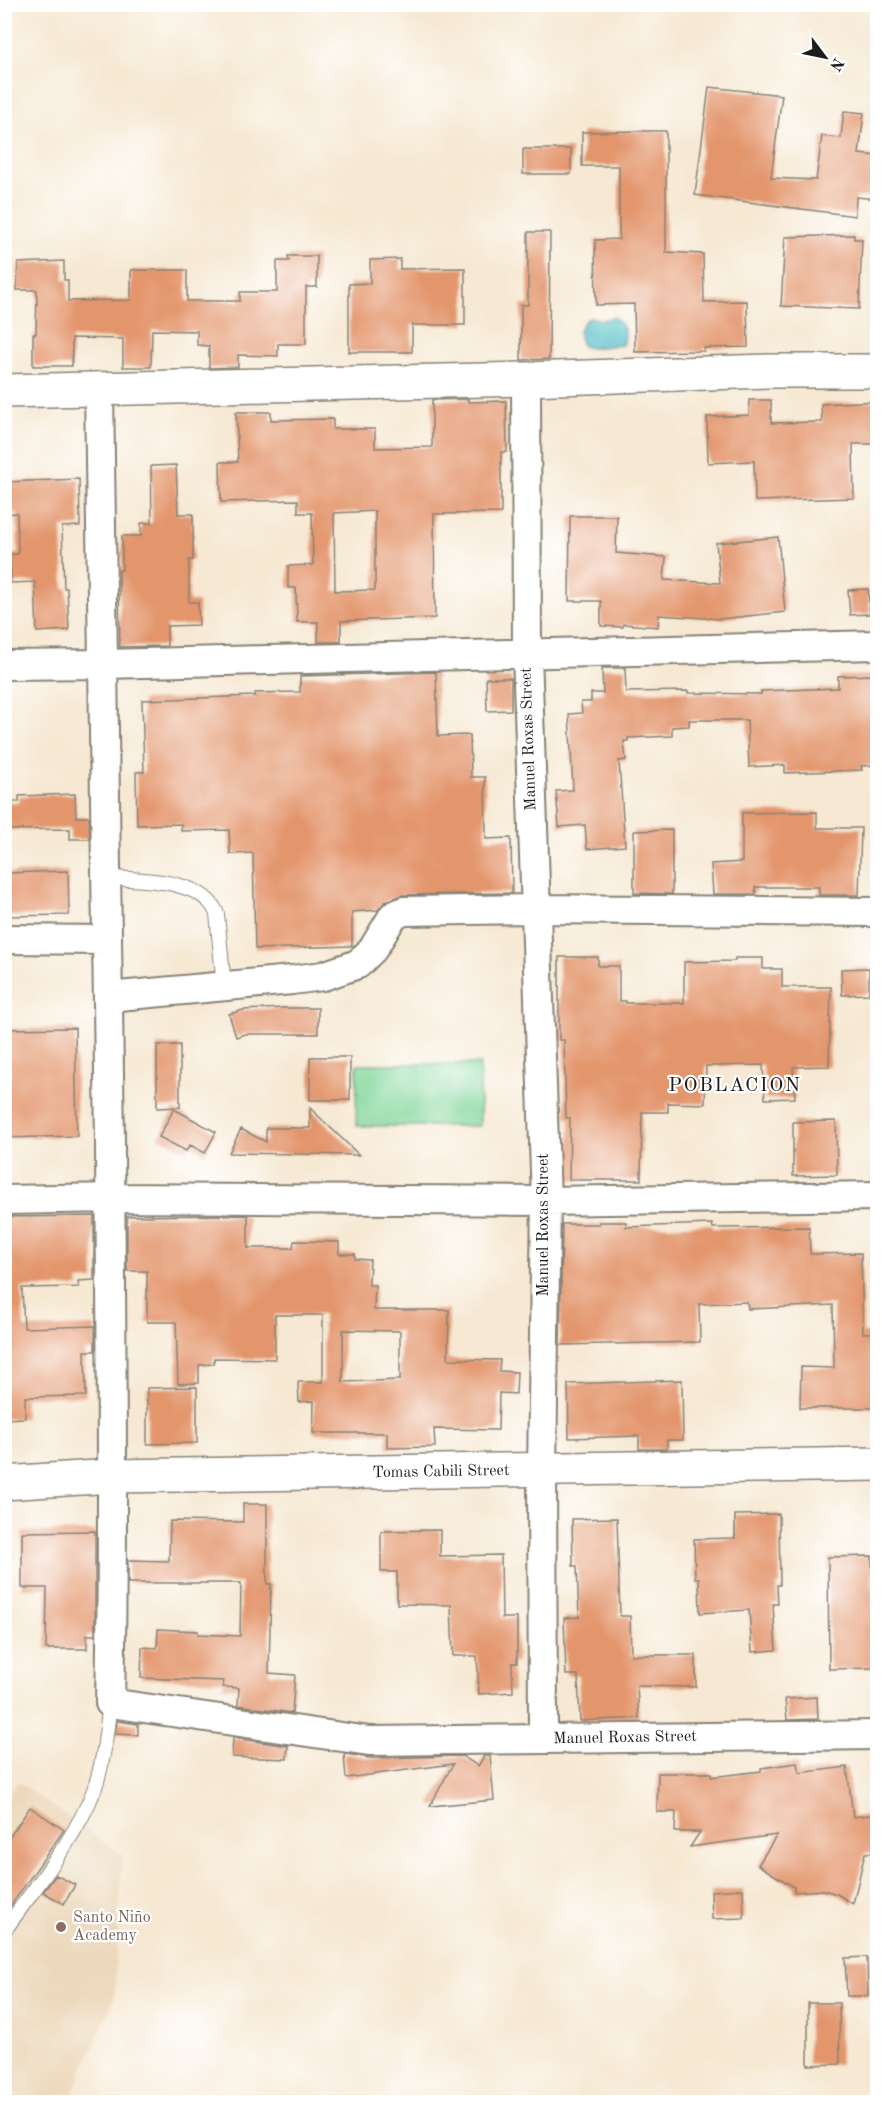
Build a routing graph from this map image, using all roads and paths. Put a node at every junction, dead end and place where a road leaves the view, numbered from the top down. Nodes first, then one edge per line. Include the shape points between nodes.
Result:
1 (878, 370) edge
2 (526, 379) junction
3 (99, 389) junction
4 (4, 391) edge
5 (878, 645) edge
6 (526, 654) junction
7 (104, 664) junction
8 (4, 665) edge
9 (107, 878) junction
10 (535, 909) junction
11 (878, 912) edge
12 (4, 939) edge
13 (107, 940) junction
14 (224, 987) junction
15 (108, 997) junction
16 (878, 1196) edge
17 (110, 1198) junction
18 (4, 1200) edge
19 (546, 1201) junction
20 (878, 1464) edge
21 (542, 1470) junction
22 (112, 1476) junction
23 (4, 1482) edge
24 (110, 1703) junction
25 (878, 1735) edge
26 (546, 1739) junction
27 (4, 1930) edge

1 - 2 street
2 - 3 street
2 - 6 street, Manuel Roxas Street
3 - 4 street
3 - 7 street
5 - 6 street
6 - 7 street
6 - 10 street, Manuel Roxas Street
7 - 8 street
7 - 9 street
9 - 13 street
9 - 14 lane via 161,881 192,890 214,905
10 - 11 street
10 - 14 street via 404,911 393,916 373,949 358,964 323,976
10 - 19 street, Manuel Roxas Street
12 - 13 street
13 - 15 street
14 - 15 street
15 - 17 street
16 - 19 street
17 - 18 street
17 - 19 street
17 - 22 street
19 - 21 street, Manuel Roxas Street
20 - 21 street, Tomas Cabili Street
21 - 22 street, Tomas Cabili Street
21 - 26 street, Manuel Roxas Street via 542,1723
22 - 23 street, Tomas Cabili Street
22 - 24 street
24 - 26 street via 369,1741
24 - 27 lane via 95,1789 78,1825
25 - 26 street, Manuel Roxas Street

